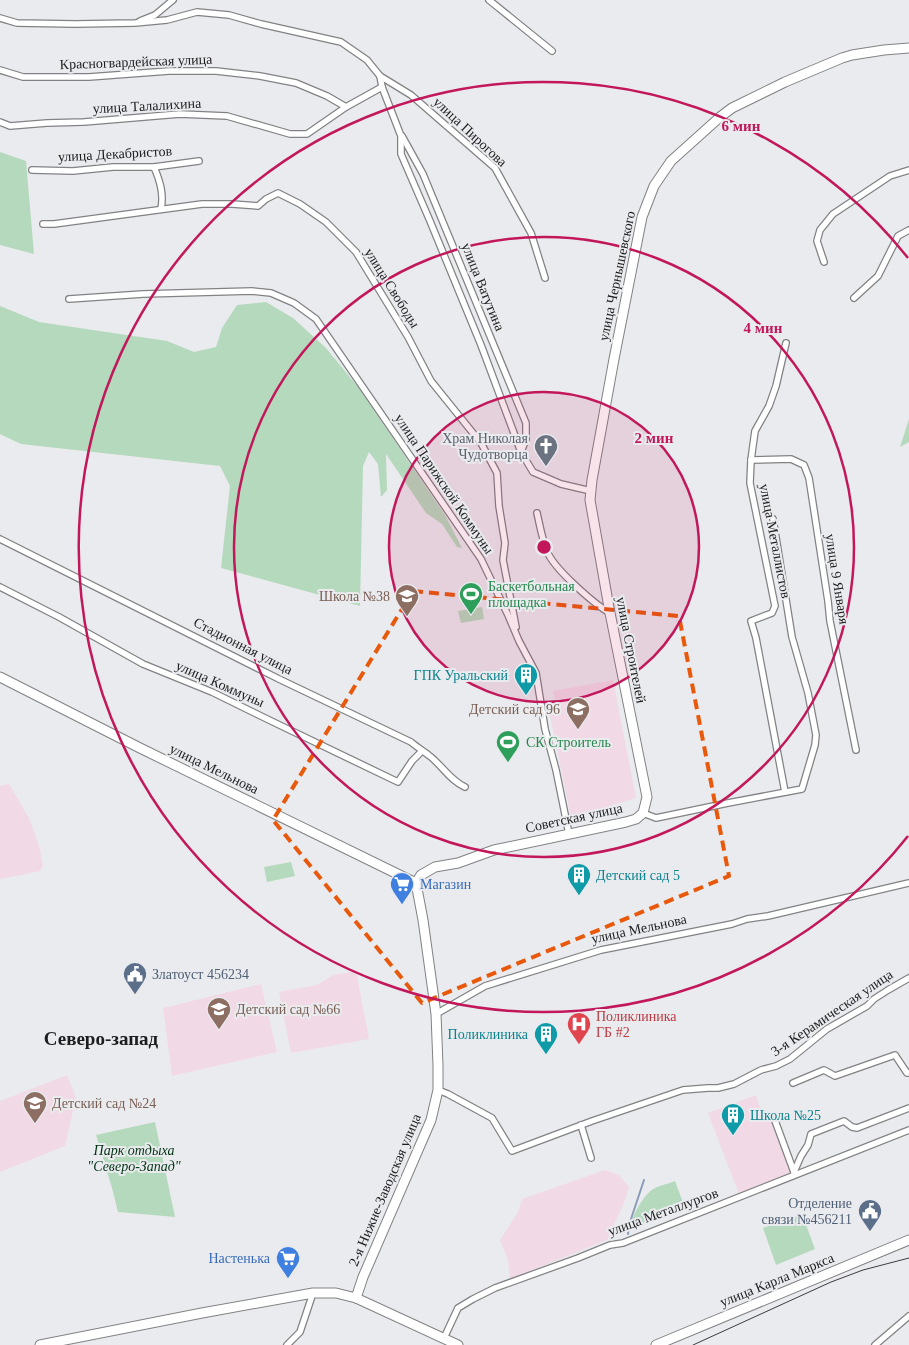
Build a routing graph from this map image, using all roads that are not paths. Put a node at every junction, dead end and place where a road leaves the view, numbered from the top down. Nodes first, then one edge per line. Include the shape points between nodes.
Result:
1 (173, 0) edge
2 (489, 0) edge
3 (0, 18) edge
4 (136, 23) junction
5 (909, 48) edge
6 (552, 51) dead end
7 (0, 70) edge
8 (380, 76) junction
9 (382, 87) junction
10 (346, 107) junction
11 (0, 122) edge
12 (401, 136) junction
13 (200, 160) dead end
14 (154, 167) junction
15 (32, 170) dead end
16 (909, 170) edge
17 (161, 209) junction
18 (43, 224) dead end
19 (909, 230) edge
20 (824, 262) dead end
21 (545, 278) dead end
22 (854, 298) dead end
23 (69, 299) dead end
24 (786, 343) dead end
25 (521, 452) junction
26 (751, 460) junction
27 (591, 491) junction
28 (537, 513) dead end
29 (773, 520) dead end
30 (0, 539) edge
31 (0, 586) edge
32 (610, 613) junction
33 (519, 642) junction
34 (0, 678) edge
35 (856, 750) dead end
36 (422, 751) junction
37 (465, 787) dead end
38 (802, 789) joint
39 (785, 792) junction
40 (643, 814) junction
41 (569, 834) junction
42 (416, 883) junction
43 (909, 883) edge
44 (909, 978) edge
45 (436, 1014) junction
46 (909, 1073) edge
47 (793, 1083) dead end
48 (438, 1090) junction
49 (909, 1108) edge
50 (762, 1114) dead end
51 (581, 1125) junction
52 (909, 1130) edge
53 (591, 1158) dead end
54 (794, 1173) junction
55 (909, 1240) edge
56 (313, 1293) junction
57 (356, 1298) junction
58 (909, 1316) edge
59 (452, 1343) edge
60 (40, 1345) edge
61 (287, 1345) edge
62 (656, 1345) edge
63 (875, 1345) edge

1 - 4 street via 155,15
2 - 6 street
3 - 4 street via 16,23
4 - 8 street via 168,20 197,12 229,16 341,42 367,60
5 - 27 main road, улица Чернышевского via 852,55 785,82 732,108 671,161 654,186 642,217
7 - 10 street, Красногвардейская улица via 23,77 89,78 169,71 216,71 296,82
8 - 9 street, улица Ватутина
8 - 21 street, улица Пирогова via 411,95 495,168 531,233
9 - 10 street
9 - 12 street, улица Ватутина
10 - 11 street, улица Талалихина via 307,134 290,134 235,118 180,114 10,126
12 - 25 street, улица Ватутина via 401,154
12 - 25 street, улица Ватутина via 426,182 526,423 526,439
13 - 14 street, улица Декабристов
14 - 15 street, улица Декабристов
14 - 17 street via 160,180
16 - 20 street via 890,176 833,214 820,230 817,241
17 - 18 street, улица Свободы
17 - 33 street, улица Свободы via 202,204 258,206 278,193 326,222 356,252 431,381 481,443 497,473 505,543 503,560
19 - 22 street via 898,236 878,276
23 - 33 street, улица Парижской Коммуны via 252,291 272,293 309,314 481,559
24 - 26 street, улица Металлистов via 769,406 755,431
25 - 27 street, улица Ватутина via 533,472 561,484
26 - 35 street, улица 9 Января via 791,459 804,465 809,478 830,621
26 - 39 street, улица Металлистов via 750,482 775,606 772,613 751,621
27 - 32 main road, улица Строителей via 591,508
28 - 32 street via 547,552 554,564 598,606
29 - 38 street, улица Металлистов via 792,637 816,734
30 - 36 street, Стадионная улица via 412,742
31 - 36 street, улица Коммуны via 143,664 212,692 398,782
32 - 40 main road, улица Строителей via 647,797
33 - 41 street, улица Парижской Коммуны via 536,674
34 - 42 main road, улица Мельнова
36 - 37 street, Стадионная улица via 457,784
38 - 39 street, Советская улица
39 - 40 street, Советская улица via 656,818
40 - 41 main road, Советская улица via 626,822
41 - 42 main road, Советская улица via 435,867 421,875
42 - 45 main road, 2-я Нижне-Заводская улица
43 - 45 street, улица Мельнова via 601,950 485,986
44 - 51 street, 3-я Керамическая улица via 827,1029 790,1059 776,1066 734,1084 683,1090
45 - 48 main road, 2-я Нижне-Заводская улица
46 - 47 street via 894,1055 835,1076 824,1070
48 - 51 street, 3-я Керамическая улица via 492,1118 512,1151
48 - 57 main road, 2-я Нижне-Заводская улица via 431,1120
49 - 54 street via 857,1128 844,1121 811,1134
50 - 54 street via 774,1118
51 - 53 street
52 - 54 street, улица Металлургов
54 - 59 street, улица Металлургов via 623,1243 610,1244 495,1288 458,1308
55 - 62 main road, улица Карла Маркса
56 - 57 main road
56 - 60 main road
56 - 61 street via 300,1332
57 - 59 main road
58 - 63 street

